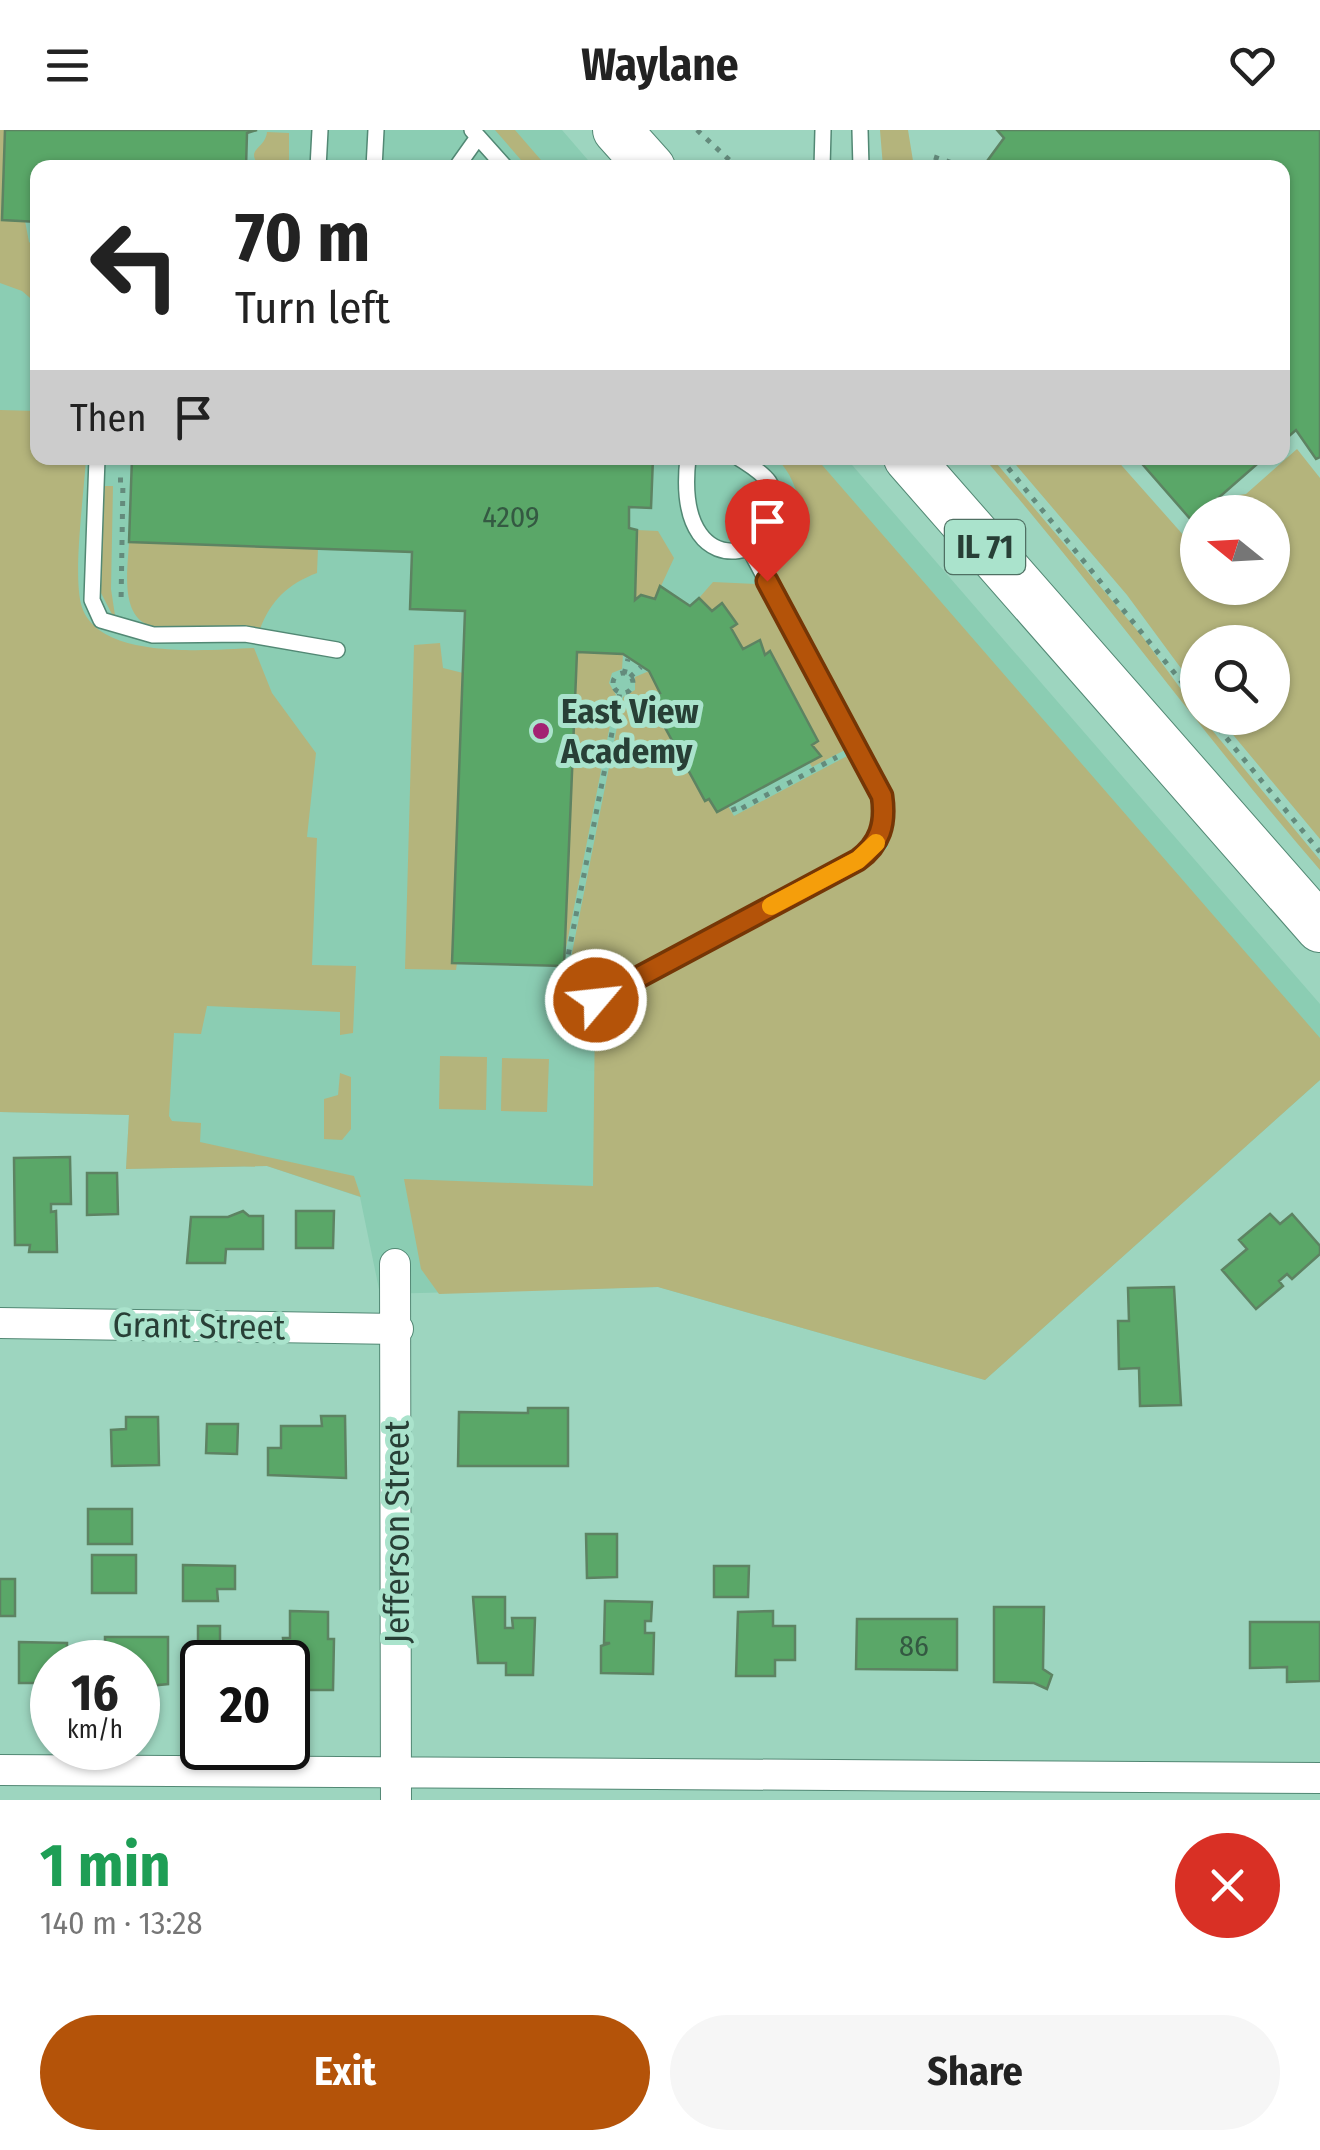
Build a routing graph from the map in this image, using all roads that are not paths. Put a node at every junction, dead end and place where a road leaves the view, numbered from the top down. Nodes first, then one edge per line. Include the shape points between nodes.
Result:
1 (320, 130) edge
2 (376, 130) edge
3 (618, 130) edge
4 (823, 130) edge
5 (860, 130) edge
6 (475, 133) edge
7 (318, 160) edge
8 (374, 160) edge
9 (460, 160) edge
10 (499, 160) edge
11 (644, 160) edge
12 (822, 160) edge
13 (861, 160) edge
14 (97, 465) edge
15 (688, 465) edge
16 (748, 465) edge
17 (914, 465) edge
18 (749, 548) junction
19 (337, 650) dead end
20 (1320, 928) edge
21 (596, 1000) dead end
22 (395, 1264) dead end
23 (0, 1323) edge
24 (398, 1329) junction
25 (0, 1770) edge
26 (1320, 1778) edge
27 (396, 1787) edge
28 (1198, 1788) edge

1 - 7 lane
2 - 8 lane
3 - 11 main road
4 - 12 lane
5 - 13 lane
6 - 9 lane
6 - 10 lane
14 - 19 lane via 92,600 101,620 154,635 245,634
15 - 18 lane via 687,509 696,534 714,548
16 - 18 lane via 768,480 777,503 773,528
17 - 20 main road, IL 71
18 - 21 lane via 882,796 878,840 870,852
22 - 24 street, Jefferson Street
23 - 24 street, Grant Street
24 - 27 street, Jefferson Street
25 - 27 street
26 - 28 street
27 - 28 street

